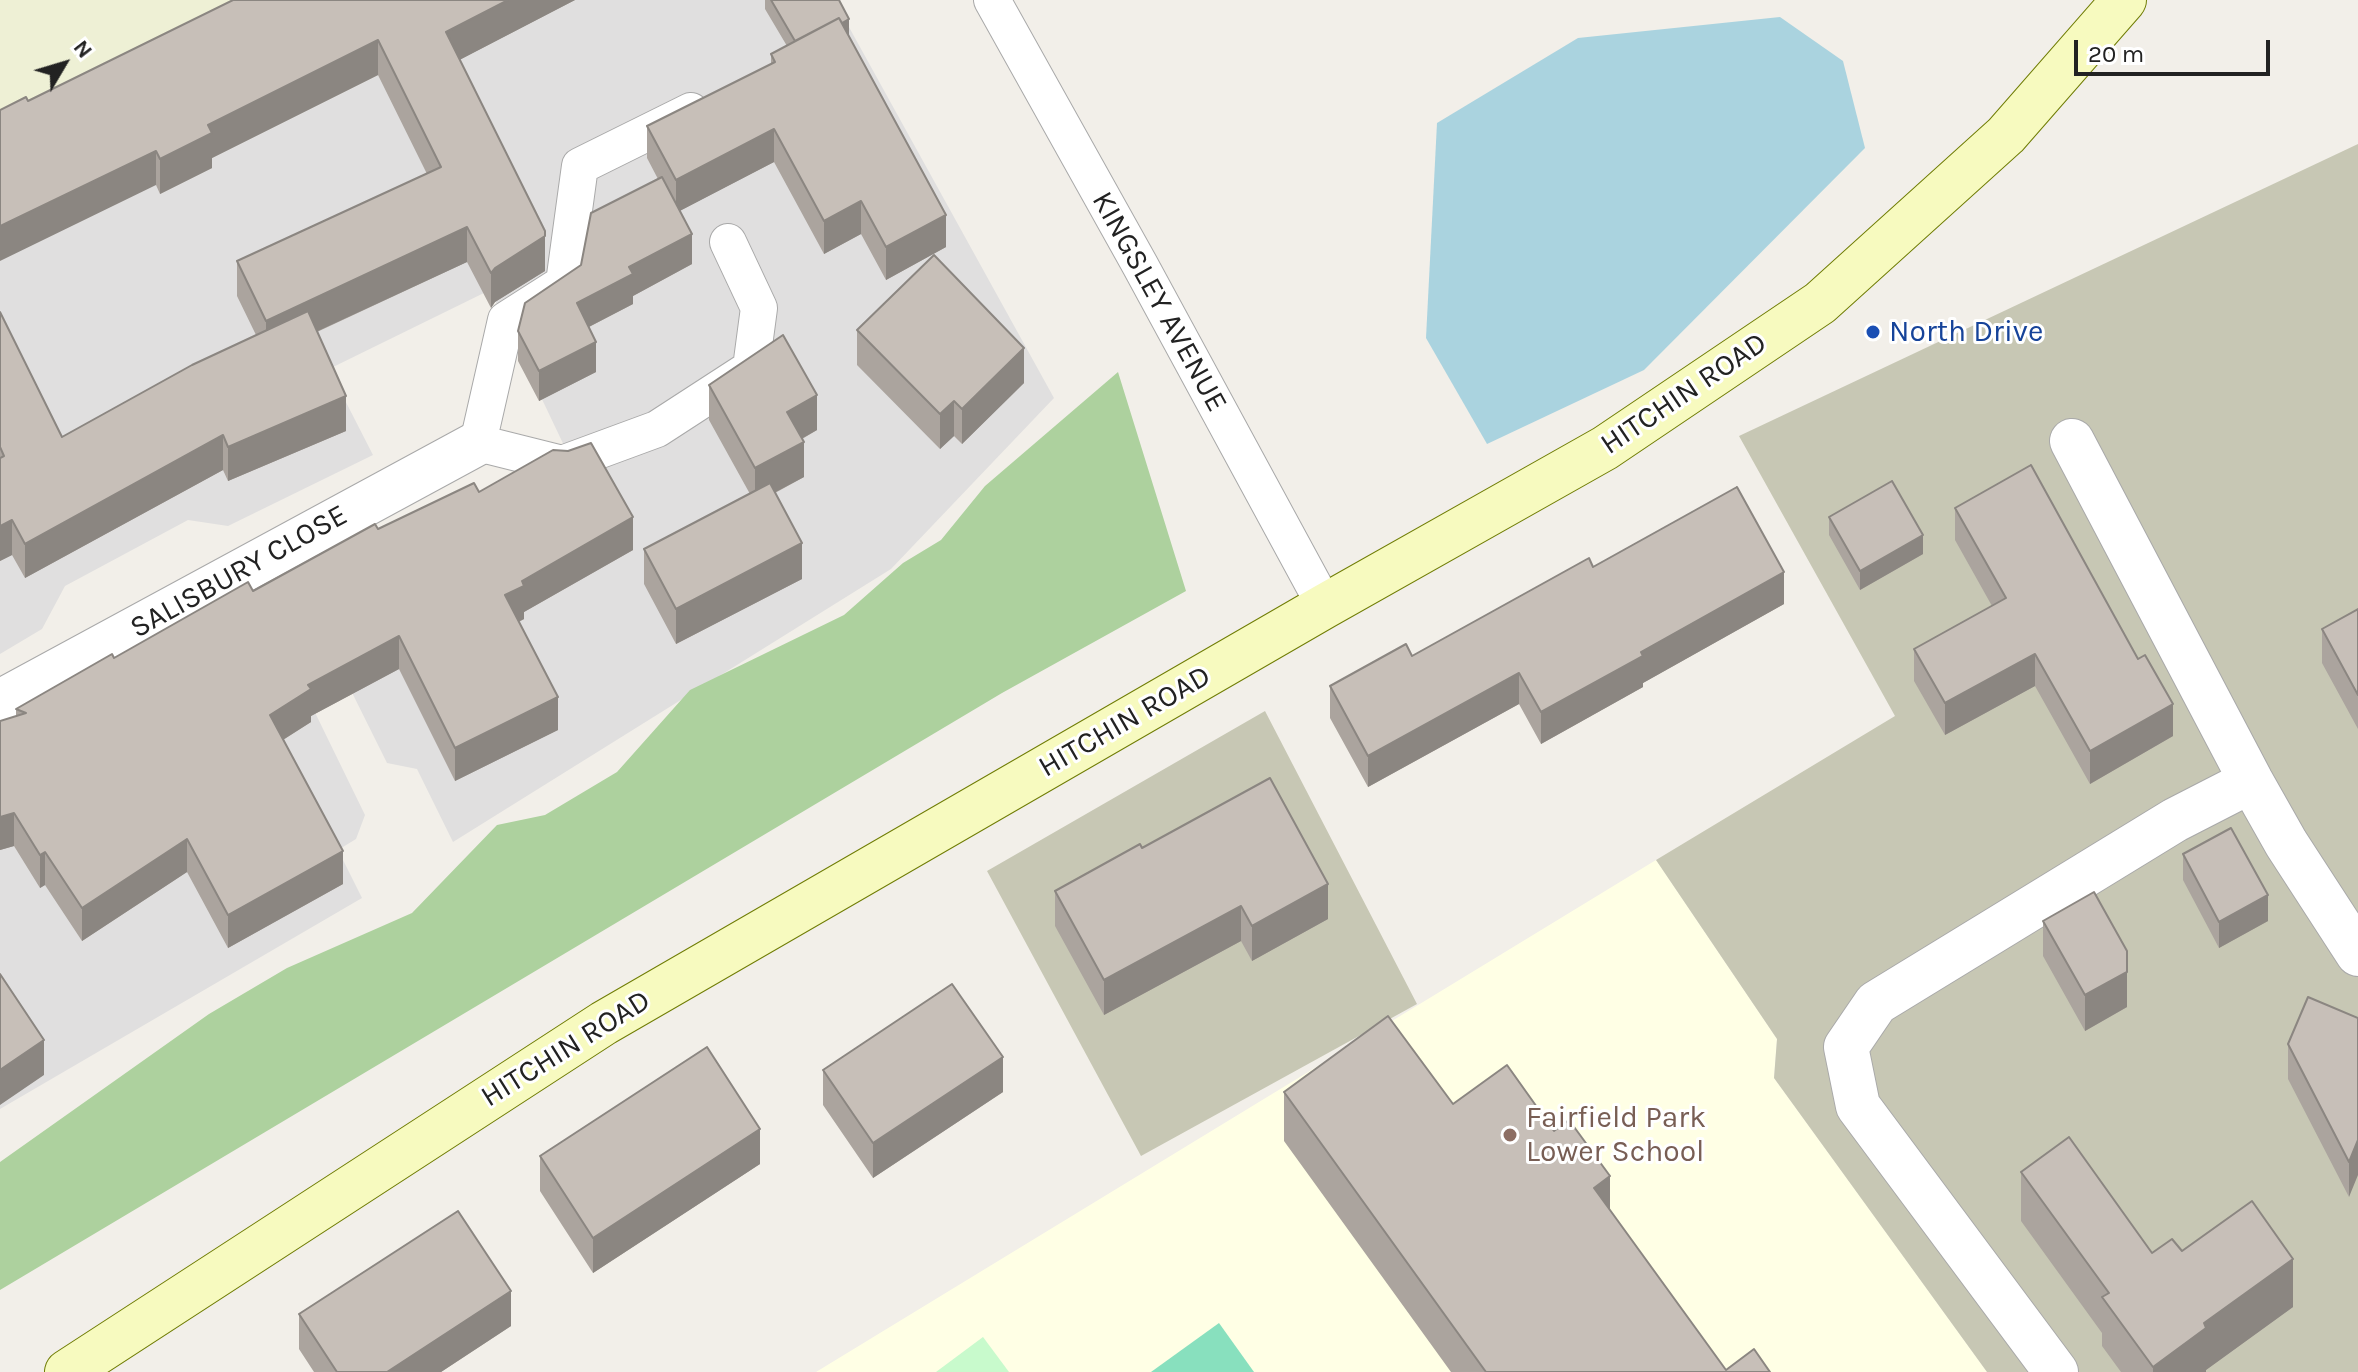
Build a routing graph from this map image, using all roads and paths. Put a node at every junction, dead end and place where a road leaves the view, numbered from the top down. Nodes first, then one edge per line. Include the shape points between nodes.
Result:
1 (992, 0) edge
2 (2124, 0) edge
3 (715, 100) edge
4 (728, 242) dead end
5 (2072, 441) dead end
6 (478, 443) junction
7 (1325, 606) junction
8 (0, 702) edge
9 (2251, 781) junction
10 (2358, 954) edge
11 (67, 1372) edge
12 (2056, 1372) edge

1 - 7 lane, KINGSLEY AVENUE
2 - 7 street, HITCHIN ROAD via 2006,135 1820,303 1605,448
3 - 6 lane via 580,166 564,283 506,320
4 - 6 lane via 759,308 751,368 657,429 562,464
5 - 9 street
6 - 8 street, SALISBURY CLOSE
7 - 11 street, HITCHIN ROAD via 604,1023
9 - 10 street
9 - 12 street via 2175,820 1876,1003 1846,1047 1858,1106

